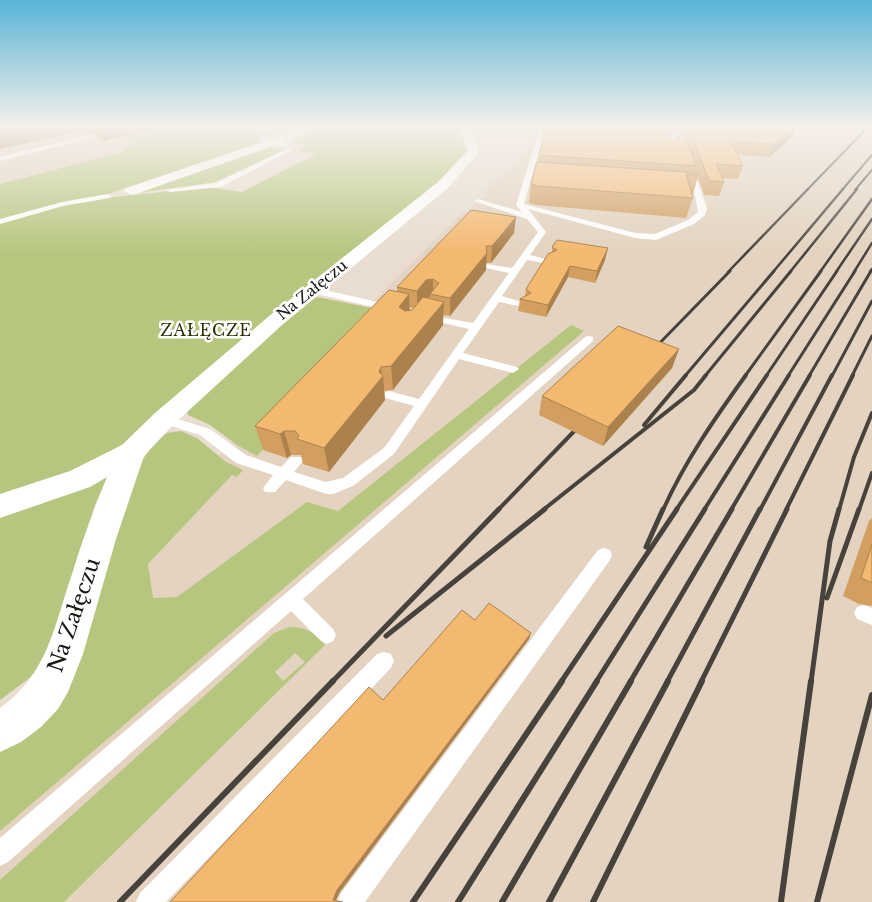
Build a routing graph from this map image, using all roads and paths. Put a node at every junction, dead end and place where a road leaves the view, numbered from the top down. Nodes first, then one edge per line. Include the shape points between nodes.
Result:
1 (199, 168) edge
2 (250, 168) edge
3 (460, 168) edge
4 (535, 168) edge
5 (690, 168) edge
6 (667, 186) edge
7 (697, 188) junction
8 (170, 190) dead end
9 (131, 191) dead end
10 (107, 196) dead end
11 (478, 201) dead end
12 (520, 205) junction
13 (530, 217) junction
14 (0, 222) edge
15 (524, 257) junction
16 (549, 261) edge
17 (488, 266) edge
18 (514, 271) junction
19 (311, 290) junction
20 (496, 298) junction
21 (523, 304) edge
22 (475, 327) junction
23 (589, 339) dead end
24 (456, 355) junction
25 (513, 369) dead end
26 (389, 395) dead end
27 (422, 404) junction
28 (164, 419) junction
29 (132, 452) junction
30 (296, 461) edge
31 (283, 475) junction
32 (270, 488) dead end
33 (0, 506) edge
34 (604, 555) dead end
35 (291, 599) junction
36 (327, 635) dead end
37 (384, 661) dead end
38 (0, 731) edge
39 (0, 854) edge
40 (149, 902) edge
41 (350, 902) edge

1 - 9 street
2 - 8 lane via 218,184
3 - 19 street, Na Załęczu
4 - 12 lane
5 - 7 lane
6 - 7 lane
7 - 12 lane via 702,213 691,222 656,237 635,235
10 - 14 lane via 54,206
11 - 13 lane
12 - 13 lane
13 - 15 lane via 542,232
15 - 16 lane
15 - 18 lane
17 - 18 lane
18 - 20 lane
19 - 22 lane
19 - 28 street, Na Załęczu
20 - 21 lane
20 - 22 lane
22 - 24 lane
23 - 35 lane
24 - 25 lane
24 - 27 lane
26 - 27 lane
27 - 31 lane via 389,451 348,482 326,488
28 - 29 street, Na Załęczu
28 - 31 lane via 198,429 241,460
29 - 33 street, Na Załęczu via 80,479
29 - 38 street, Na Załęczu via 106,517 60,664 48,689 28,711
30 - 31 lane
31 - 32 lane
34 - 41 lane
35 - 36 lane
35 - 39 lane
37 - 40 lane

